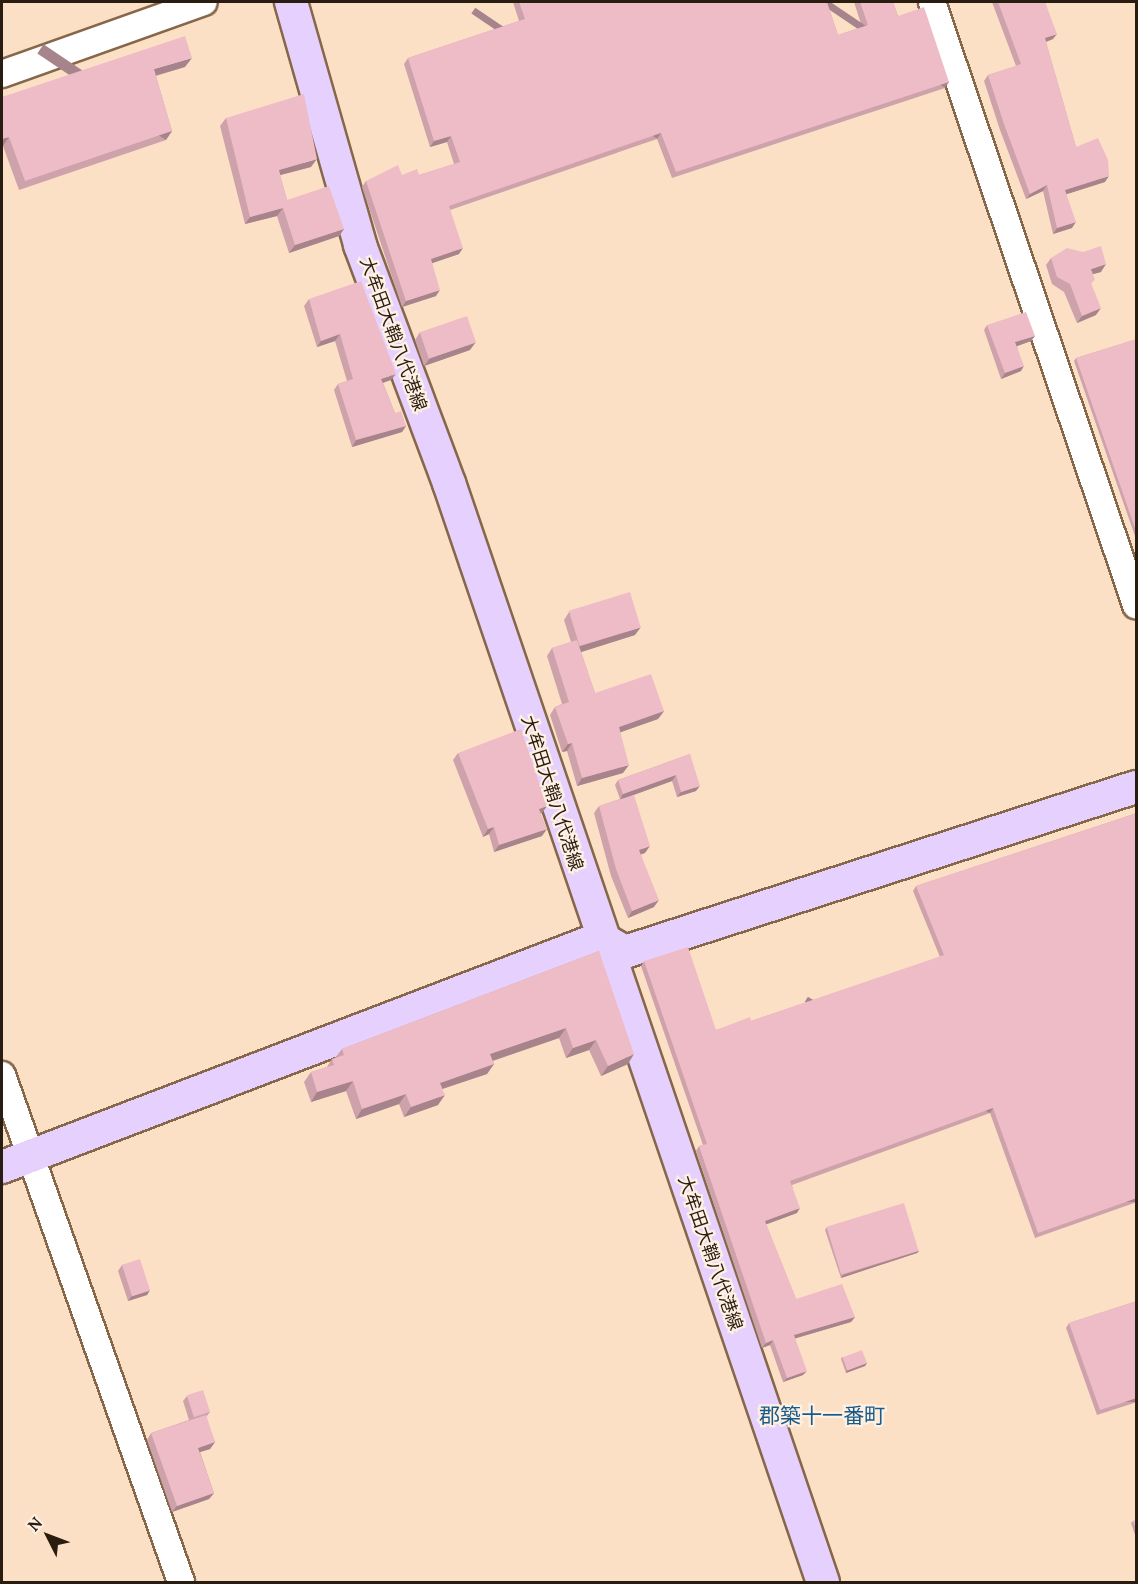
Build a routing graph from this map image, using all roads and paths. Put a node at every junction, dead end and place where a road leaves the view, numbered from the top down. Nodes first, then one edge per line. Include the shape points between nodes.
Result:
1 (204, 2) edge
2 (291, 2) edge
3 (932, 2) edge
4 (2, 74) edge
5 (1137, 605) edge
6 (1137, 788) edge
7 (601, 938) junction
8 (2, 1075) edge
9 (16, 1162) edge
10 (181, 1582) edge
11 (823, 1582) edge

1 - 4 street
2 - 7 main road, 大牟田大鞘八代港線 via 341,188 449,483
3 - 5 street
6 - 7 main road via 625,952
7 - 9 main road
7 - 11 main road, 大牟田大鞘八代港線
8 - 9 street
9 - 10 street

